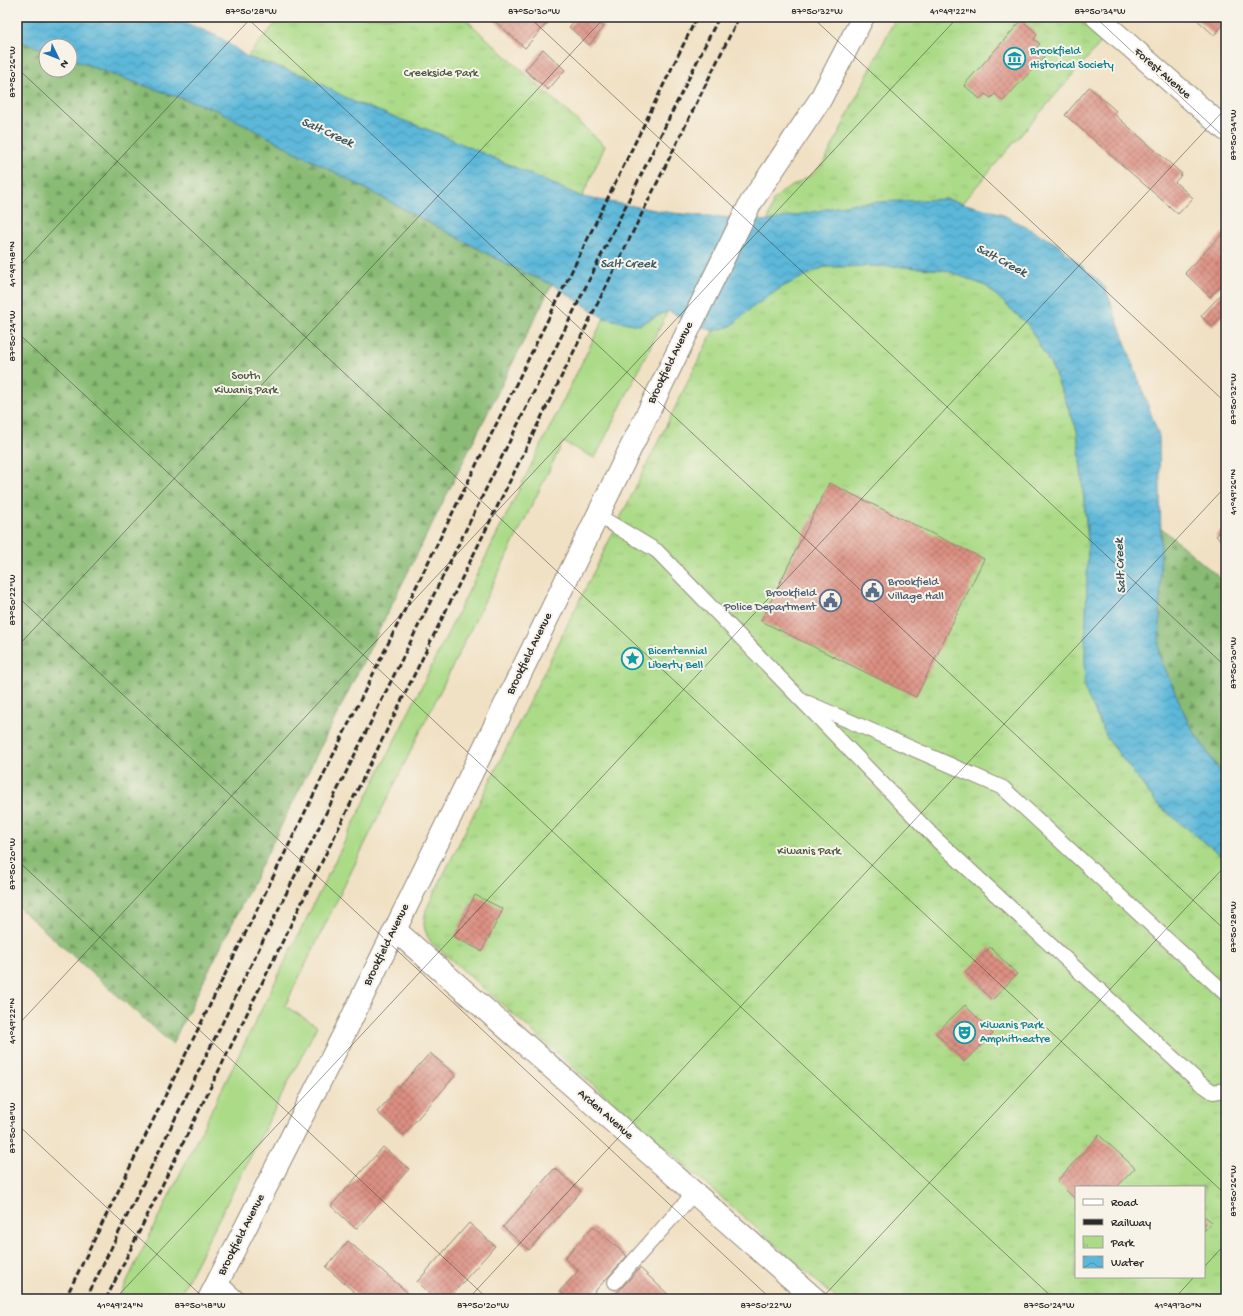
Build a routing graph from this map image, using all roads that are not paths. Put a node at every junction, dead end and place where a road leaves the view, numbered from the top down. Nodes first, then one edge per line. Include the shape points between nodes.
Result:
1 (863, 17) edge
2 (1097, 17) edge
3 (1226, 130) edge
4 (597, 515) junction
5 (802, 700) junction
6 (394, 930) junction
7 (1226, 994) edge
8 (1226, 1090) edge
9 (694, 1193) junction
10 (615, 1282) dead end
11 (213, 1290) edge
12 (238, 1299) edge
13 (815, 1299) edge

1 - 4 street, Brookfield Avenue via 820,100 750,204
2 - 3 street, Forest Avenue
4 - 5 lane via 657,550
4 - 6 street, Brookfield Avenue
5 - 7 lane via 1003,788
5 - 8 lane via 938,841 1200,1082 1213,1092
6 - 9 street, Arden Avenue
6 - 11 street, Brookfield Avenue
9 - 10 lane
9 - 13 street, Arden Avenue
11 - 12 lane

